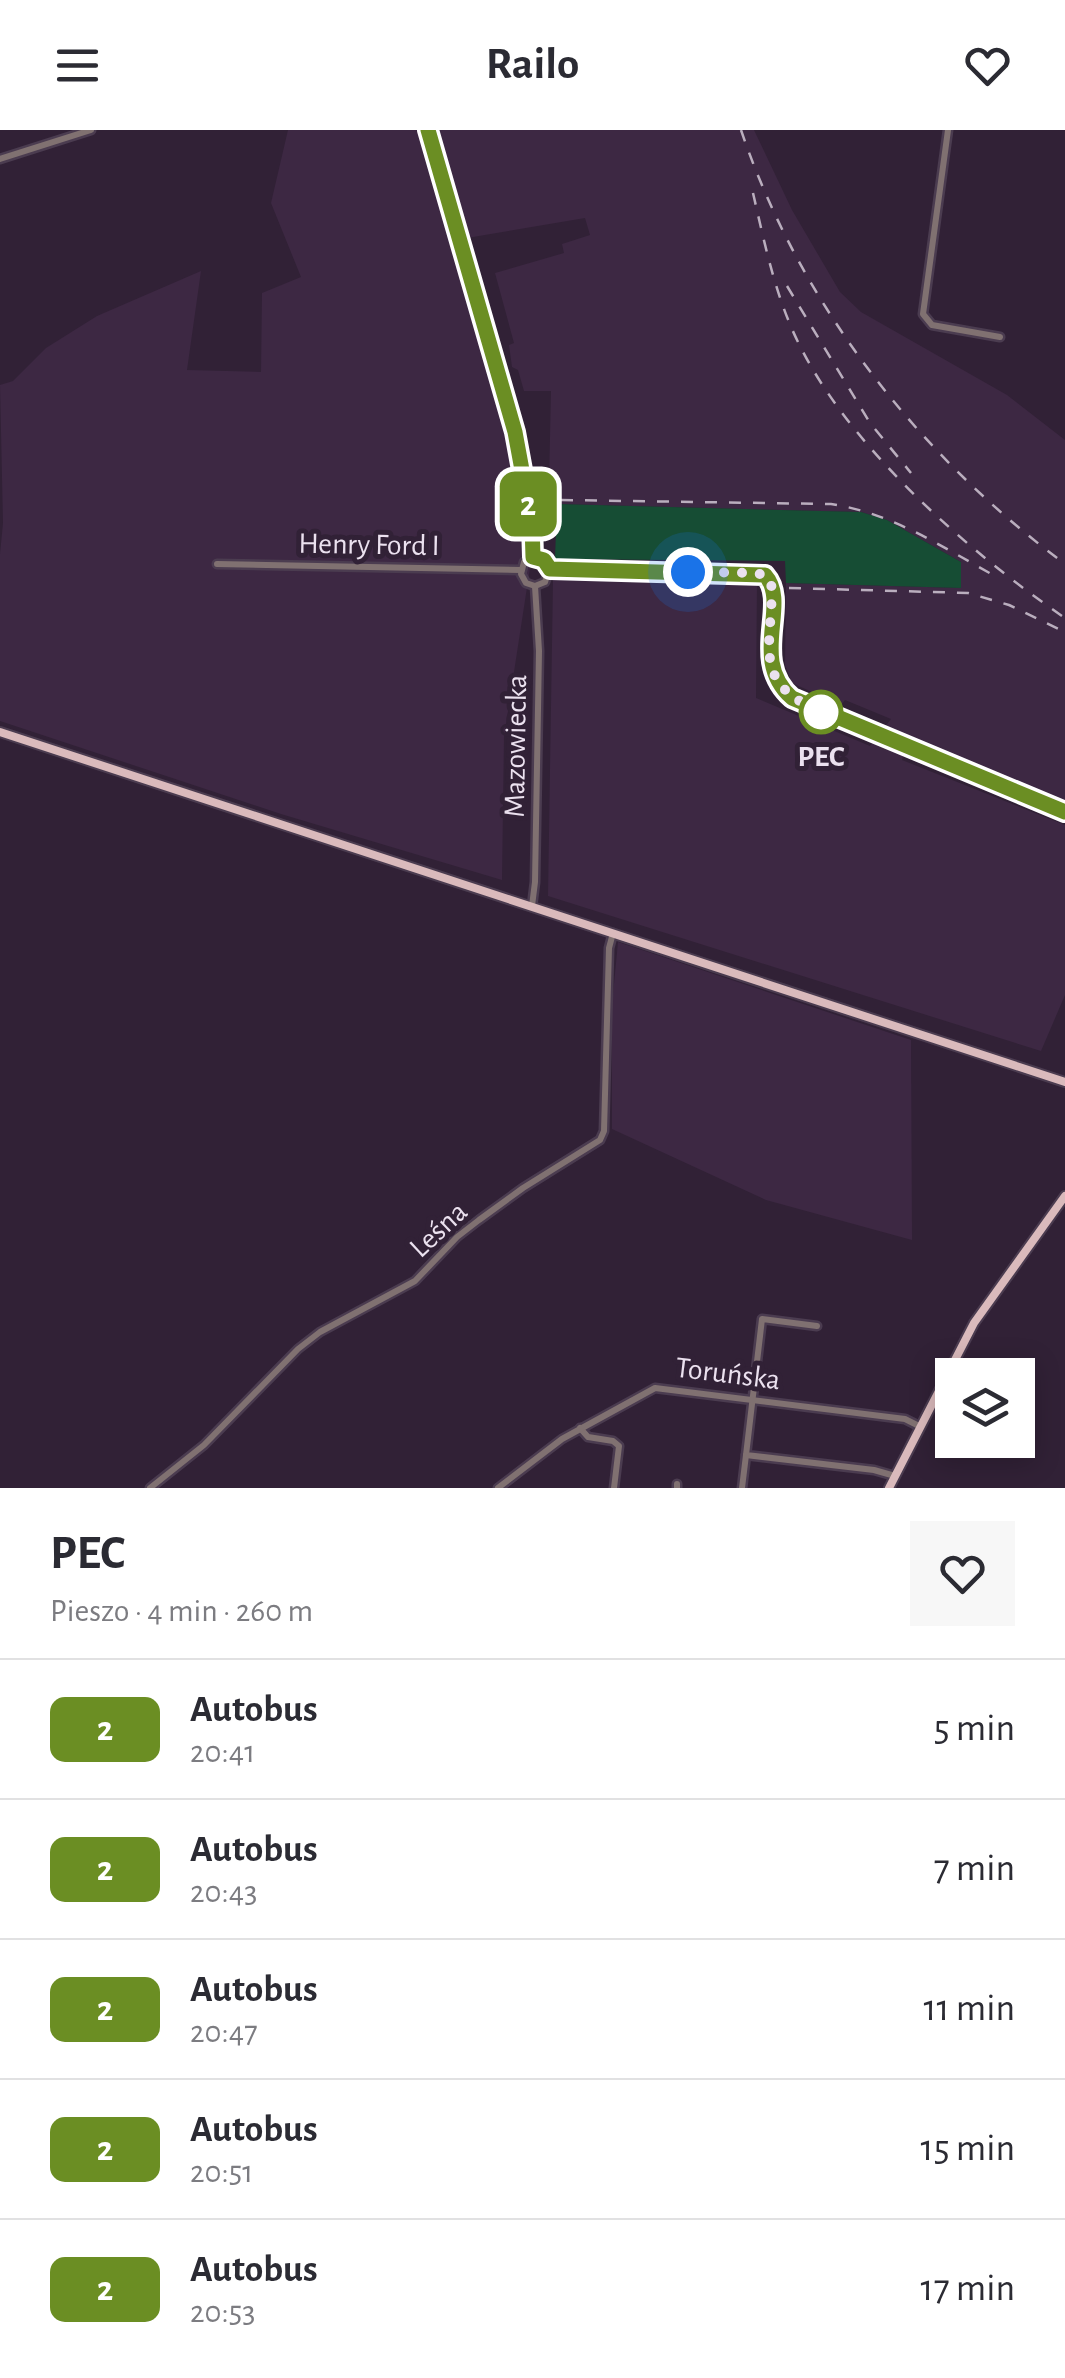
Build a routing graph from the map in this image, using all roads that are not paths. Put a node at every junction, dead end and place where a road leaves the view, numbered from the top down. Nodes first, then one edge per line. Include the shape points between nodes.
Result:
1 (91, 130) edge
2 (428, 130) edge
3 (948, 130) edge
4 (0, 159) edge
5 (1000, 337) dead end
6 (533, 557) junction
7 (217, 564) dead end
8 (550, 569) junction
9 (520, 570) junction
10 (535, 586) junction
11 (0, 732) edge
12 (1065, 812) edge
13 (532, 906) junction
14 (613, 933) junction
15 (1063, 1081) edge
16 (1065, 1196) edge
17 (817, 1326) dead end
18 (753, 1398) junction
19 (919, 1426) junction
20 (580, 1428) junction
21 (746, 1456) junction
22 (895, 1476) junction
23 (150, 1488) edge
24 (498, 1488) edge
25 (614, 1488) edge
26 (742, 1488) edge
27 (889, 1488) edge

1 - 4 street
2 - 6 street via 515,432
3 - 5 street via 923,314 932,325
6 - 8 street
6 - 9 street
7 - 9 street, Henry Ford I
8 - 10 street
8 - 12 street via 765,575 772,588 770,662 792,698
9 - 10 street
10 - 13 street, Mazowiecka
11 - 13 main road
13 - 14 main road
14 - 15 main road
14 - 23 street, Leśna via 600,1140 479,1220 416,1281 298,1348 204,1445
16 - 19 main road via 974,1323
17 - 18 street via 762,1319
18 - 19 street, Toruńska via 905,1418
18 - 20 street, Toruńska via 655,1388
18 - 21 street
19 - 22 main road
20 - 24 street, Toruńska
20 - 25 street via 588,1438 617,1443
21 - 22 street
21 - 26 street
22 - 27 main road

